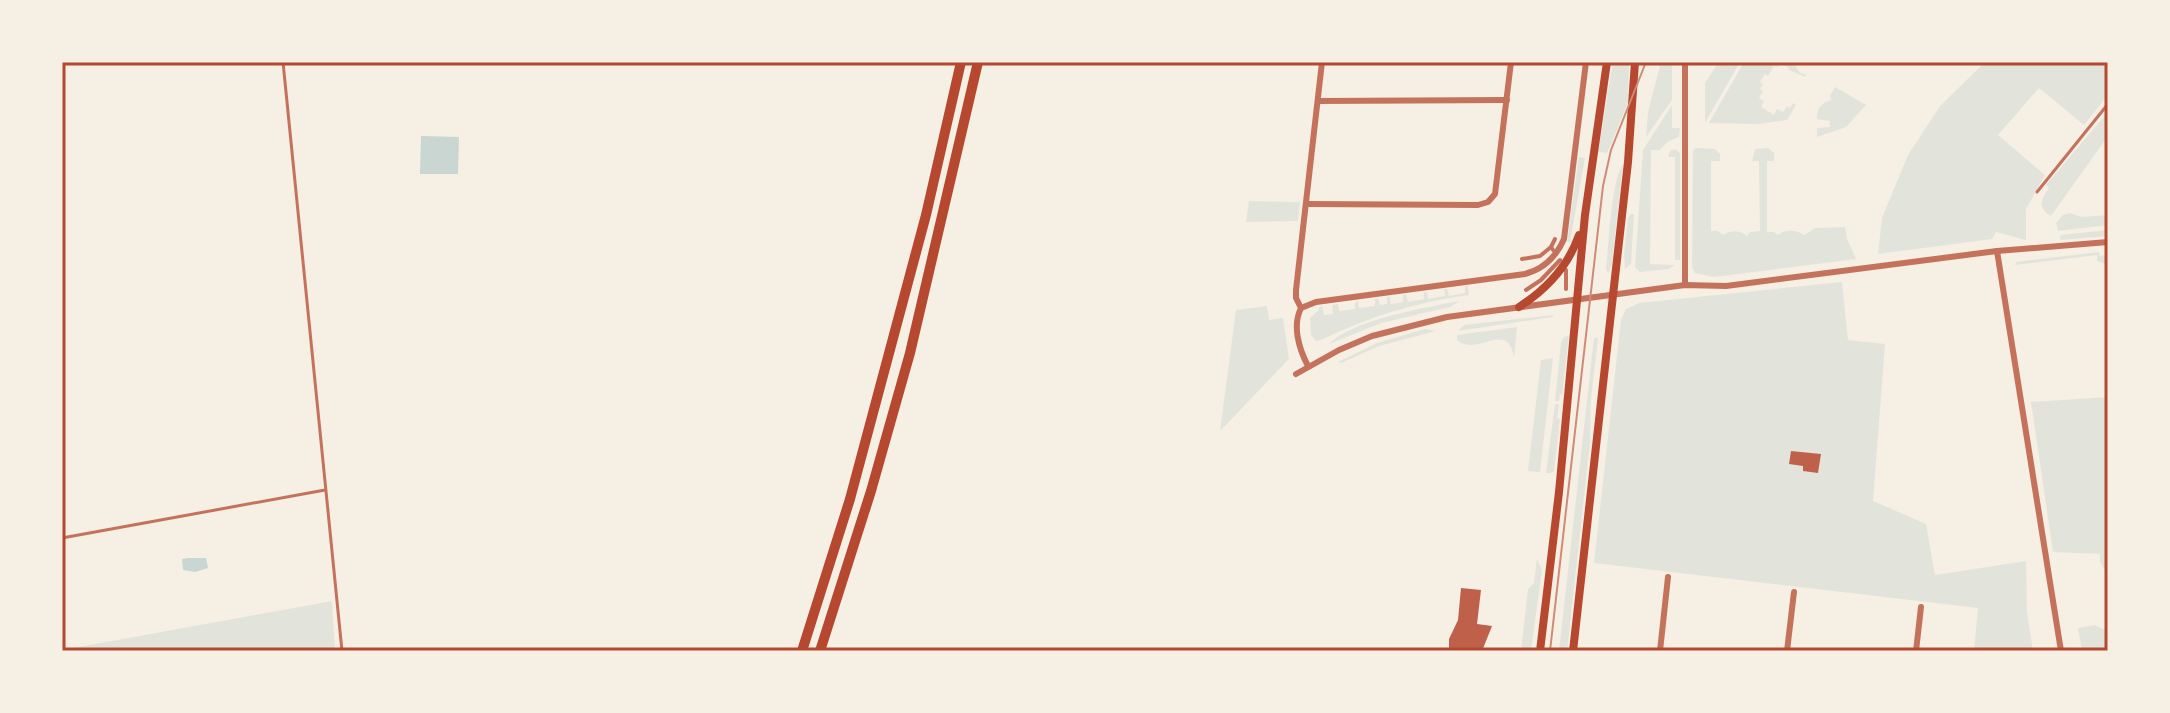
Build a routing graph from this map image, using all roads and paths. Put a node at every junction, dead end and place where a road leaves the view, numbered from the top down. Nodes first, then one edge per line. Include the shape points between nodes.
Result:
1 (283, 62) edge
2 (961, 62) edge
3 (978, 62) edge
4 (1322, 62) edge
5 (1511, 62) edge
6 (1586, 62) edge
7 (1607, 62) edge
8 (1635, 62) edge
9 (1685, 62) edge
10 (1507, 100) junction
11 (1318, 101) junction
12 (2108, 104) edge
13 (2037, 192) dead end
14 (1306, 204) junction
15 (1585, 215) junction
16 (1555, 239) dead end
17 (2108, 242) edge
18 (1997, 251) junction
19 (1522, 259) dead end
20 (1560, 260) dead end
21 (1566, 270) dead end
22 (1685, 285) junction
23 (1566, 289) dead end
24 (1526, 290) dead end
25 (1613, 294) junction
26 (1577, 300) junction
27 (1519, 307) junction
28 (1301, 308) junction
29 (1308, 366) junction
30 (1296, 374) dead end
31 (325, 490) junction
32 (62, 538) edge
33 (1668, 577) dead end
34 (1794, 592) dead end
35 (1921, 607) dead end
36 (342, 651) edge
37 (802, 651) edge
38 (820, 651) edge
39 (1540, 651) edge
40 (1573, 651) edge
41 (1660, 651) edge
42 (1787, 651) edge
43 (1916, 651) edge
44 (2061, 651) edge

1 - 31 lane
2 - 37 highway via 850,499
3 - 38 highway via 910,353
4 - 11 street
5 - 10 street
6 - 28 street via 1564,239 1545,265 1525,274
7 - 15 main road
8 - 25 main road
9 - 22 street
10 - 11 street
10 - 14 street via 1495,194 1488,202
11 - 14 street
12 - 13 lane
14 - 28 street via 1296,290
15 - 26 main road
15 - 27 main road via 1564,266
16 - 19 street via 1540,256
17 - 18 street
18 - 22 street via 1726,286
18 - 44 street
20 - 24 street
21 - 23 street
22 - 25 street
25 - 26 street
25 - 40 main road
26 - 27 street
26 - 39 main road
27 - 29 street via 1394,330
28 - 29 street via 1297,330
29 - 30 street
31 - 32 lane
31 - 36 lane
33 - 41 street
34 - 42 street
35 - 43 street

